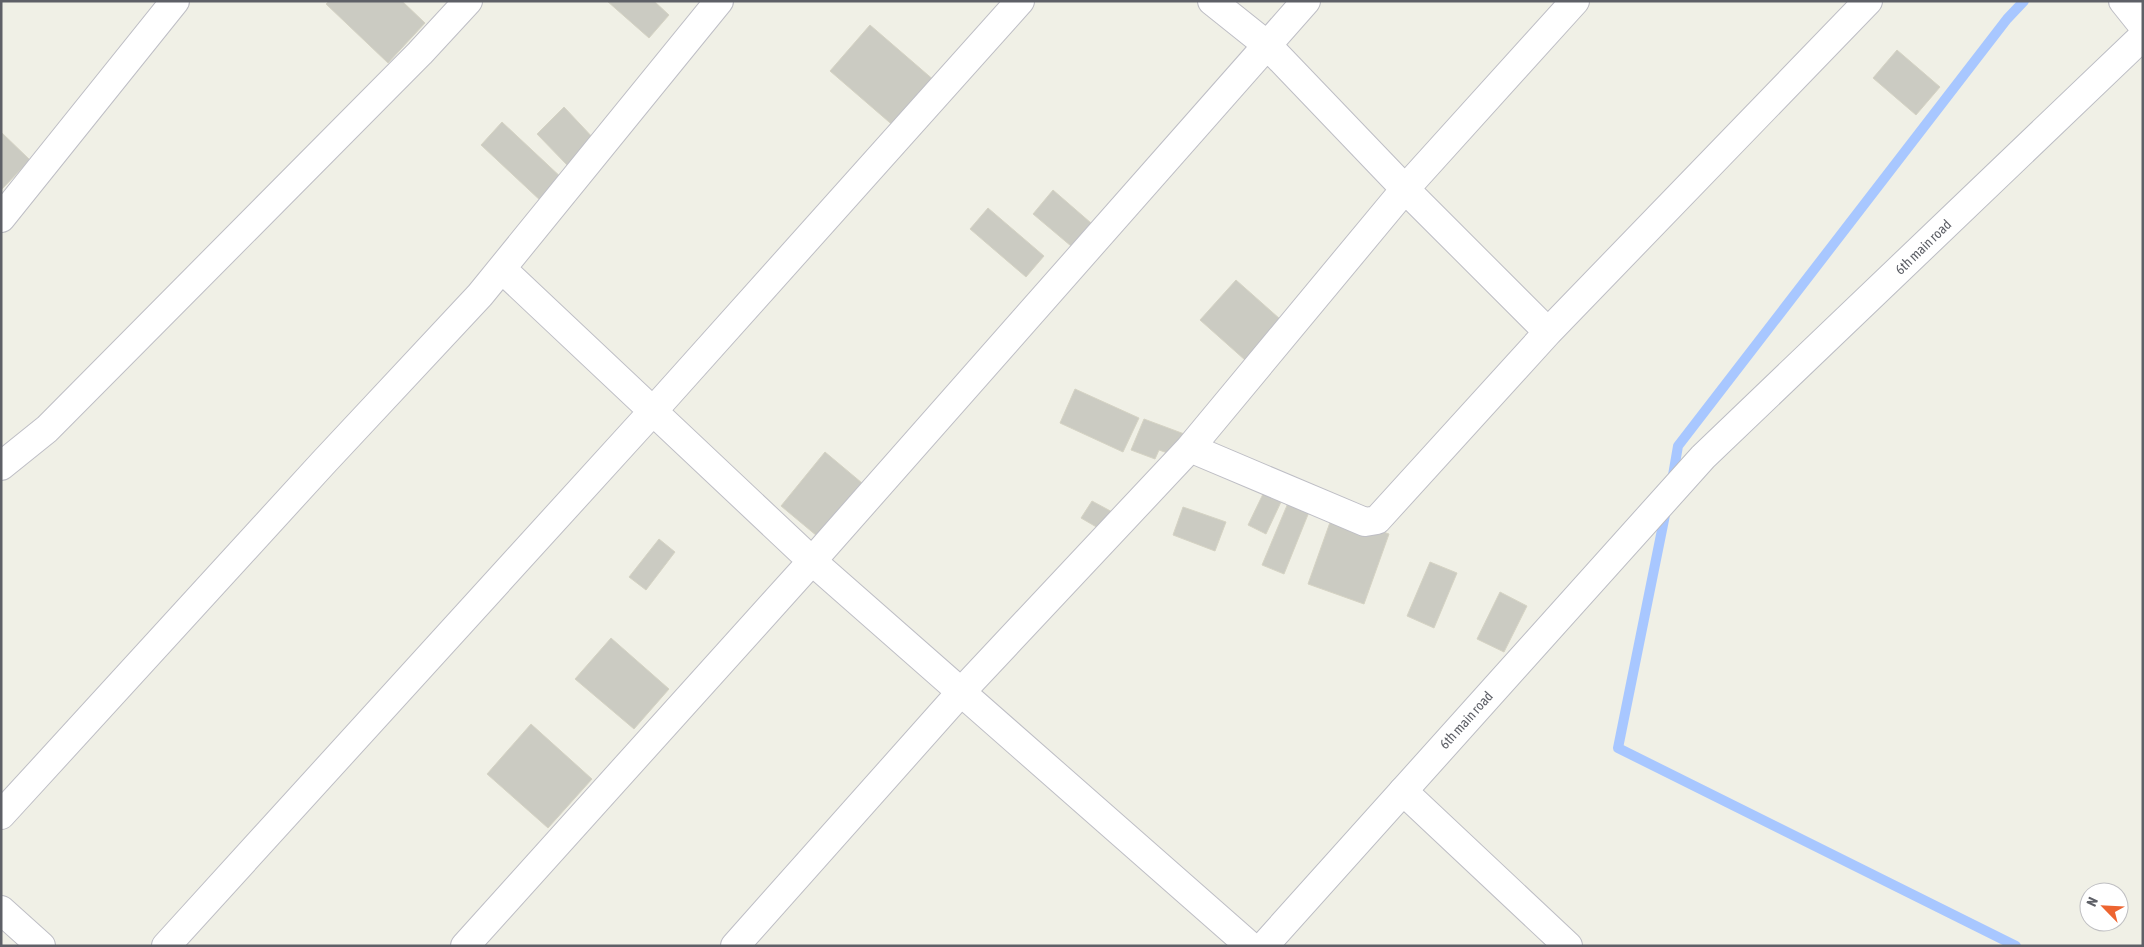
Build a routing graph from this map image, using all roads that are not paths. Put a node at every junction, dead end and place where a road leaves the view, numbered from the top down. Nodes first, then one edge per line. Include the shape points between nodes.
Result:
1 (175, 1) edge
2 (468, 1) edge
3 (719, 1) edge
4 (1020, 1) edge
5 (1212, 1) edge
6 (1306, 1) edge
7 (1575, 1) edge
8 (1868, 1) edge
9 (2123, 1) edge
10 (2143, 26) edge
11 (2143, 36) edge
12 (1267, 45) junction
13 (1405, 189) junction
14 (1, 218) edge
15 (502, 269) junction
16 (1548, 332) junction
17 (653, 411) junction
18 (1190, 448) junction
19 (1, 466) edge
20 (812, 562) junction
21 (961, 692) junction
22 (1403, 791) junction
23 (1, 816) edge
24 (1, 910) edge
25 (42, 946) edge
26 (166, 946) edge
27 (465, 946) edge
28 (735, 946) edge
29 (1250, 946) edge
30 (1264, 946) edge
31 (1568, 946) edge

1 - 14 street
2 - 19 street via 47,429
3 - 15 street
4 - 17 street
5 - 12 street
6 - 12 street
7 - 13 street
8 - 16 street
9 - 10 street
11 - 22 street, 6th main road via 1703,457
12 - 13 street
12 - 20 street
13 - 16 street
13 - 18 street
15 - 17 street
15 - 23 street
16 - 18 street via 1377,520 1365,522
17 - 20 street
17 - 26 street
18 - 21 street
20 - 21 street
20 - 27 street
21 - 28 street
21 - 29 street
22 - 30 street, 6th main road
22 - 31 street
24 - 25 street

